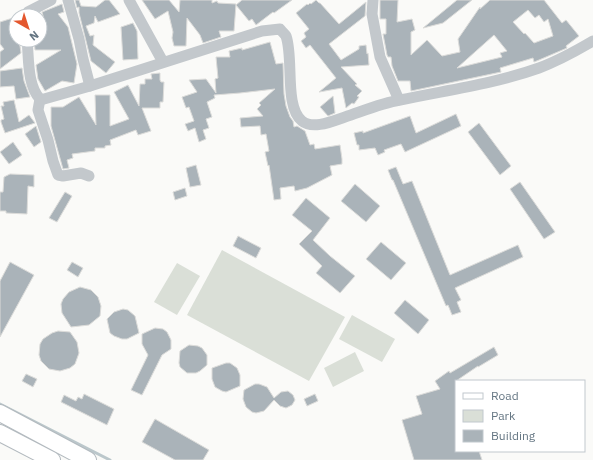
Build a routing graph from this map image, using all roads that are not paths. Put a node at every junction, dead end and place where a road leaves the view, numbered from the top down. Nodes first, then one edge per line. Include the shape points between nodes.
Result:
1 (51, 0) edge
2 (68, 0) edge
3 (129, 0) edge
4 (373, 0) edge
5 (36, 8) edge
6 (593, 41) edge
7 (28, 48) edge
8 (163, 62) junction
9 (90, 86) junction
10 (40, 99) junction
11 (399, 100) junction
12 (89, 176) dead end
13 (0, 413) edge
14 (0, 433) edge
15 (52, 460) edge
16 (88, 460) edge

1 - 5 street
2 - 9 street via 80,38
3 - 8 street
4 - 11 street via 372,14 380,57
6 - 11 street via 567,56 514,76 457,90
7 - 10 street via 29,70 35,93
8 - 9 street
8 - 11 street via 262,31 280,30 286,36 290,59 294,112 302,121 310,125 329,122
9 - 10 street
10 - 12 street via 38,110 58,175 81,173
13 - 16 main road
14 - 15 main road

